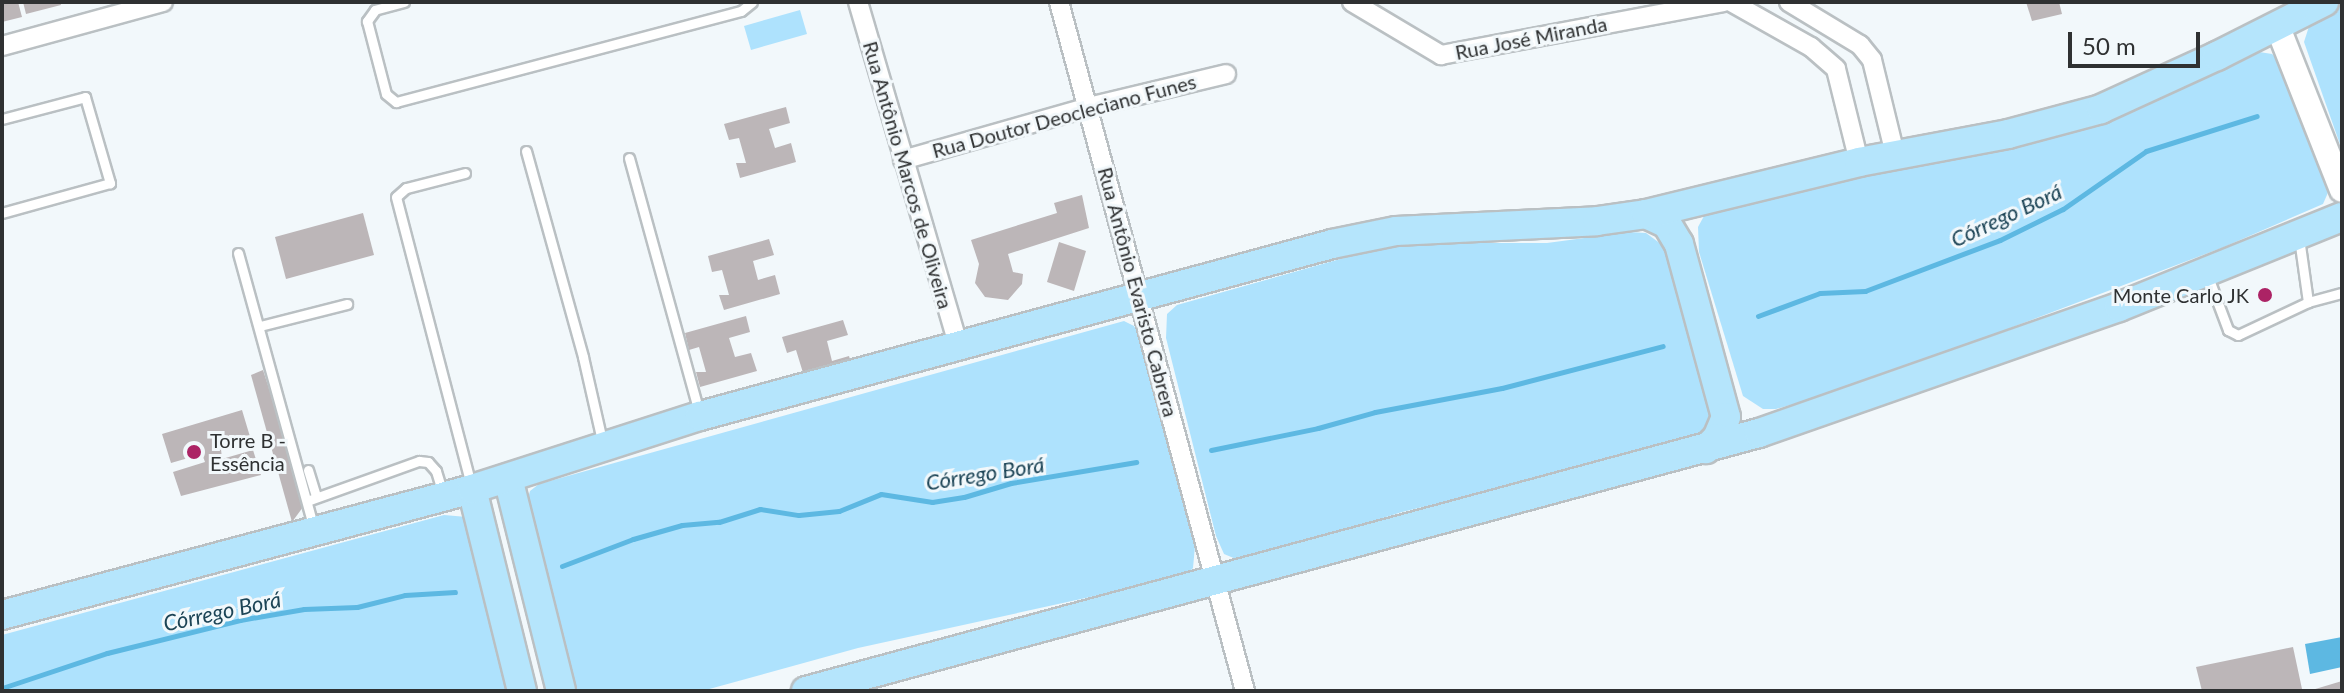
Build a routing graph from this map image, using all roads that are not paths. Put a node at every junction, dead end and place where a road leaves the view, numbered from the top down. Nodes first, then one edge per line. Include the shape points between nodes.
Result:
1 (163, 2) edge
2 (404, 2) edge
3 (752, 2) edge
4 (858, 2) edge
5 (1059, 2) edge
6 (1352, 2) edge
7 (1723, 2) edge
8 (1731, 2) edge
9 (1789, 2) edge
10 (2324, 2) edge
11 (2277, 25) junction
12 (1860, 45) junction
13 (2, 46) edge
14 (1836, 69) junction
15 (1226, 74) dead end
16 (1089, 107) junction
17 (2, 119) edge
18 (526, 151) dead end
19 (1895, 154) junction
20 (629, 158) dead end
21 (903, 160) junction
22 (1859, 162) junction
23 (465, 173) dead end
24 (2342, 190) edge
25 (1699, 202) junction
26 (2, 213) edge
27 (1646, 214) junction
28 (2342, 217) edge
29 (2299, 236) junction
30 (1679, 244) junction
31 (238, 253) dead end
32 (2205, 271) junction
33 (2342, 293) edge
34 (1140, 297) junction
35 (2308, 302) junction
36 (347, 304) dead end
37 (260, 326) junction
38 (959, 347) junction
39 (700, 416) junction
40 (1726, 417) junction
41 (1759, 433) junction
42 (604, 448) junction
43 (1706, 449) junction
44 (308, 470) dead end
45 (508, 478) junction
46 (472, 489) junction
47 (444, 496) junction
48 (312, 499) junction
49 (315, 532) junction
50 (1217, 582) junction
51 (2, 615) edge
52 (522, 691) edge
53 (561, 691) edge
54 (806, 691) edge
55 (1245, 691) edge

1 - 13 street
2 - 3 lane via 375,10 367,21 386,94 396,102 741,11
4 - 21 street, Rua Antônio Marcos de Oliveira
5 - 16 street, Rua Antônio Evaristo Cabrera
6 - 7 street, Rua José Miranda via 1441,55
8 - 14 street via 1811,47
9 - 12 street
10 - 11 main road
11 - 19 main road via 2101,109 2008,134
11 - 24 street
12 - 14 street
12 - 19 street via 1875,70
14 - 22 street
15 - 16 street, Rua Doutor Deocleciano Funes
16 - 21 street, Rua Doutor Deocleciano Funes
16 - 34 street, Rua Antônio Evaristo Cabrera
17 - 26 lane via 85,97 110,183
18 - 42 lane
19 - 22 main road
20 - 39 lane
21 - 38 street, Rua Antônio Marcos de Oliveira
22 - 25 main road
23 - 46 lane via 406,188 396,197
25 - 27 main road
25 - 30 main road via 1685,221
27 - 30 main road via 1667,224
27 - 34 main road via 1396,231
28 - 29 main road
29 - 32 main road
29 - 35 lane
30 - 40 main road
31 - 37 lane
32 - 35 lane via 2228,330 2238,335
32 - 41 main road via 1986,356
33 - 35 lane
34 - 38 main road
34 - 50 street, Rua Antônio Evaristo Cabrera
36 - 37 lane
37 - 48 lane
38 - 39 main road
39 - 42 main road
40 - 41 main road
40 - 43 main road
41 - 43 main road
42 - 45 main road
43 - 50 main road
44 - 48 lane
45 - 46 main road
45 - 53 main road
46 - 47 main road
46 - 52 main road
47 - 48 lane via 436,471 419,461
47 - 49 main road
48 - 49 lane
49 - 51 main road
50 - 54 main road
50 - 55 street, Rua Antônio Evaristo Cabrera

